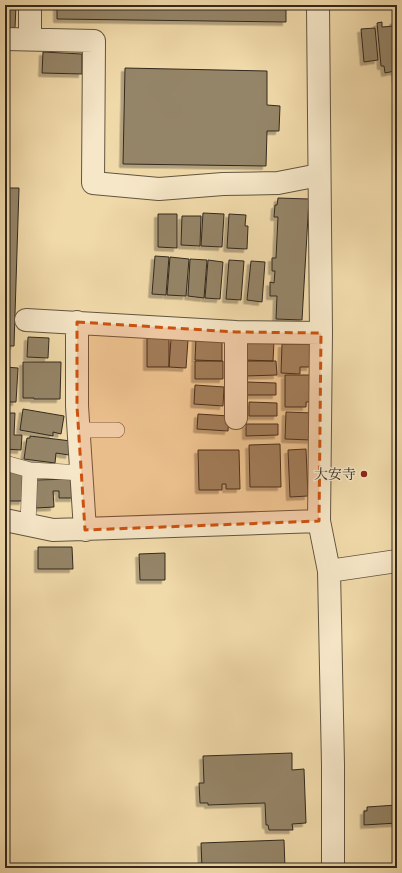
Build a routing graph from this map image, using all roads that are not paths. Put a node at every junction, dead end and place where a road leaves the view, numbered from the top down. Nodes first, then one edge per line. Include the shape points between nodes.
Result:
1 (30, 5) edge
2 (318, 5) edge
3 (5, 39) edge
4 (30, 39) junction
5 (320, 175) junction
6 (26, 320) dead end
7 (77, 322) junction
8 (236, 332) junction
9 (321, 333) junction
10 (236, 418) dead end
11 (79, 430) junction
12 (117, 430) dead end
13 (5, 463) edge
14 (30, 470) junction
15 (83, 473) junction
16 (5, 520) edge
17 (319, 521) junction
18 (28, 525) junction
19 (86, 530) junction
20 (397, 561) edge
21 (329, 570) junction
22 (333, 868) edge

1 - 4 street
2 - 5 street
3 - 4 street
4 - 5 street via 94,41 93,183 159,189 278,183
5 - 9 street
6 - 7 street
7 - 8 street via 118,331
7 - 11 street
8 - 9 street
8 - 10 street
9 - 17 street
11 - 12 lane
11 - 15 street
13 - 14 lane
14 - 15 lane
14 - 18 lane
15 - 19 street
16 - 18 street
17 - 19 street
17 - 21 street
18 - 19 street via 53,530
20 - 21 street
21 - 22 street

